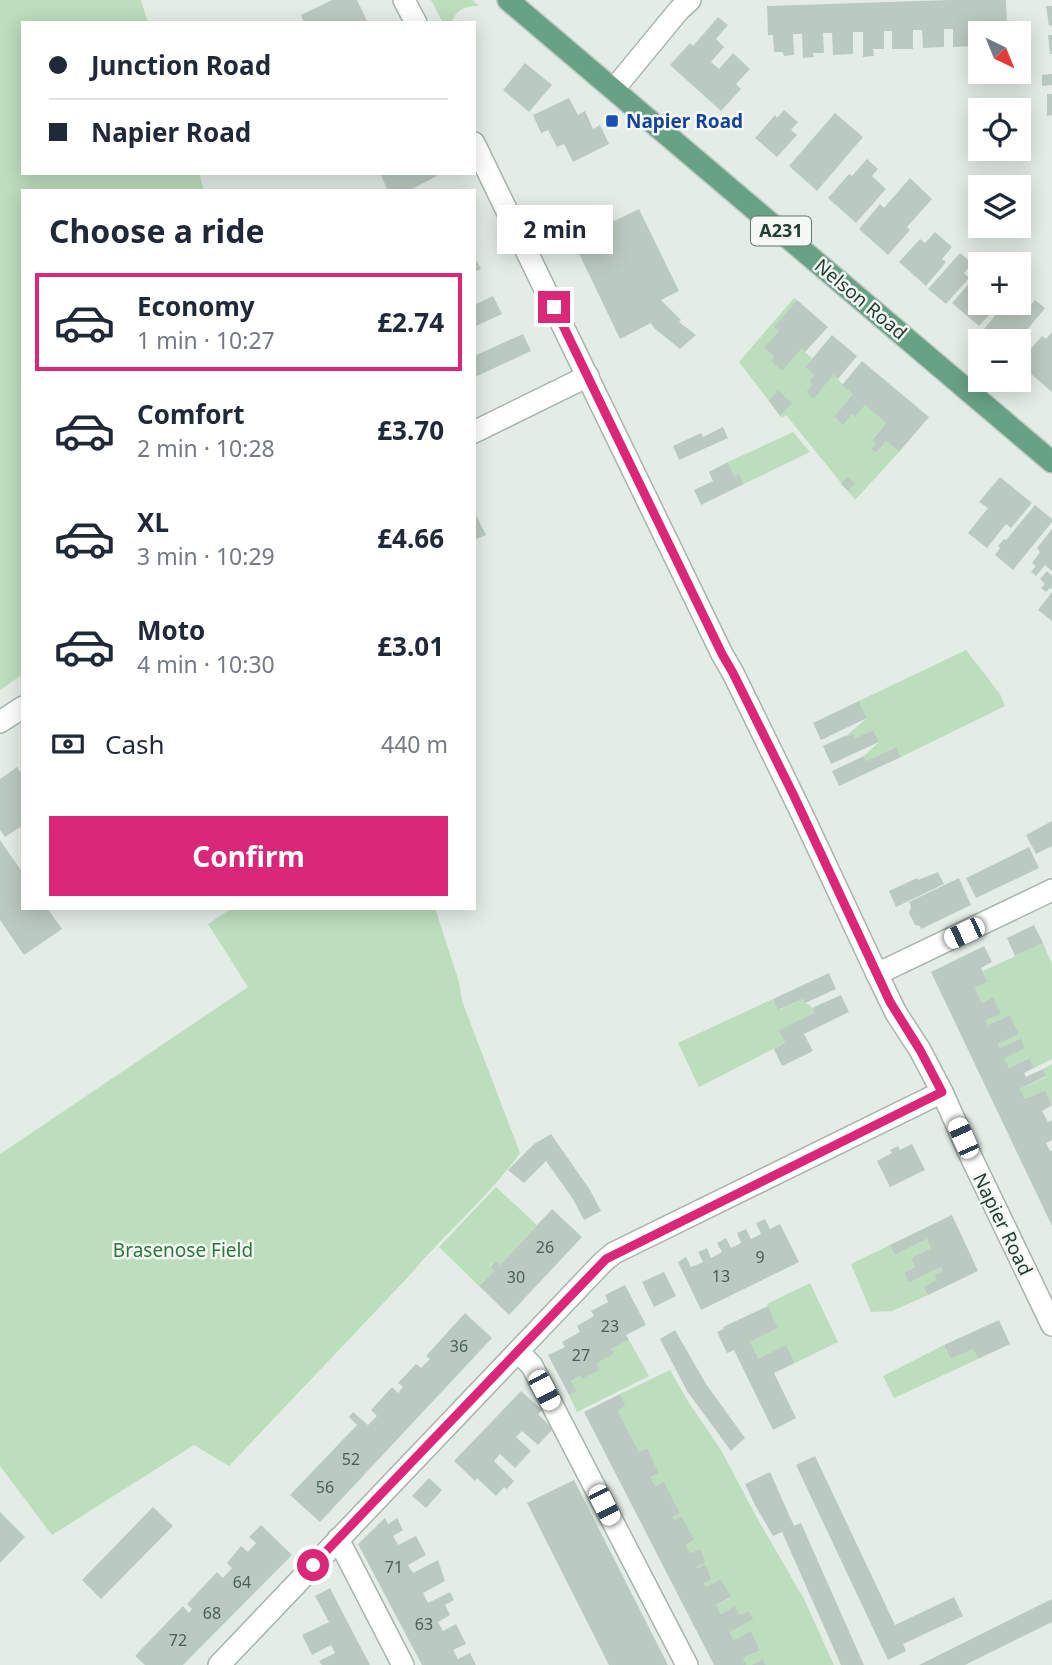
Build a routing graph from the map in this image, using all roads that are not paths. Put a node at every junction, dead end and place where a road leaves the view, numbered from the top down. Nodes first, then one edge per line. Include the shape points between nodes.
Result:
1 (404, 0) edge
2 (508, 0) edge
3 (690, 0) edge
4 (414, 21) edge
5 (614, 89) junction
6 (476, 148) edge
7 (588, 376) junction
8 (476, 431) edge
9 (1052, 462) edge
10 (21, 708) edge
11 (0, 722) edge
12 (1052, 890) edge
13 (877, 974) junction
14 (942, 1092) junction
15 (1052, 1325) edge
16 (518, 1351) junction
17 (338, 1539) junction
18 (219, 1665) edge
19 (402, 1665) edge
20 (687, 1665) edge

1 - 4 street
2 - 5 main road, Nelson Road / A231
3 - 5 street
5 - 9 main road, Nelson Road / A231
6 - 7 street, Napier Road
7 - 8 street
7 - 13 street, Napier Road
10 - 11 street
12 - 13 street
13 - 14 street, Napier Road
14 - 15 street, Napier Road
14 - 16 street via 614,1254
16 - 17 street
16 - 20 street via 532,1366
17 - 18 street
17 - 19 street

